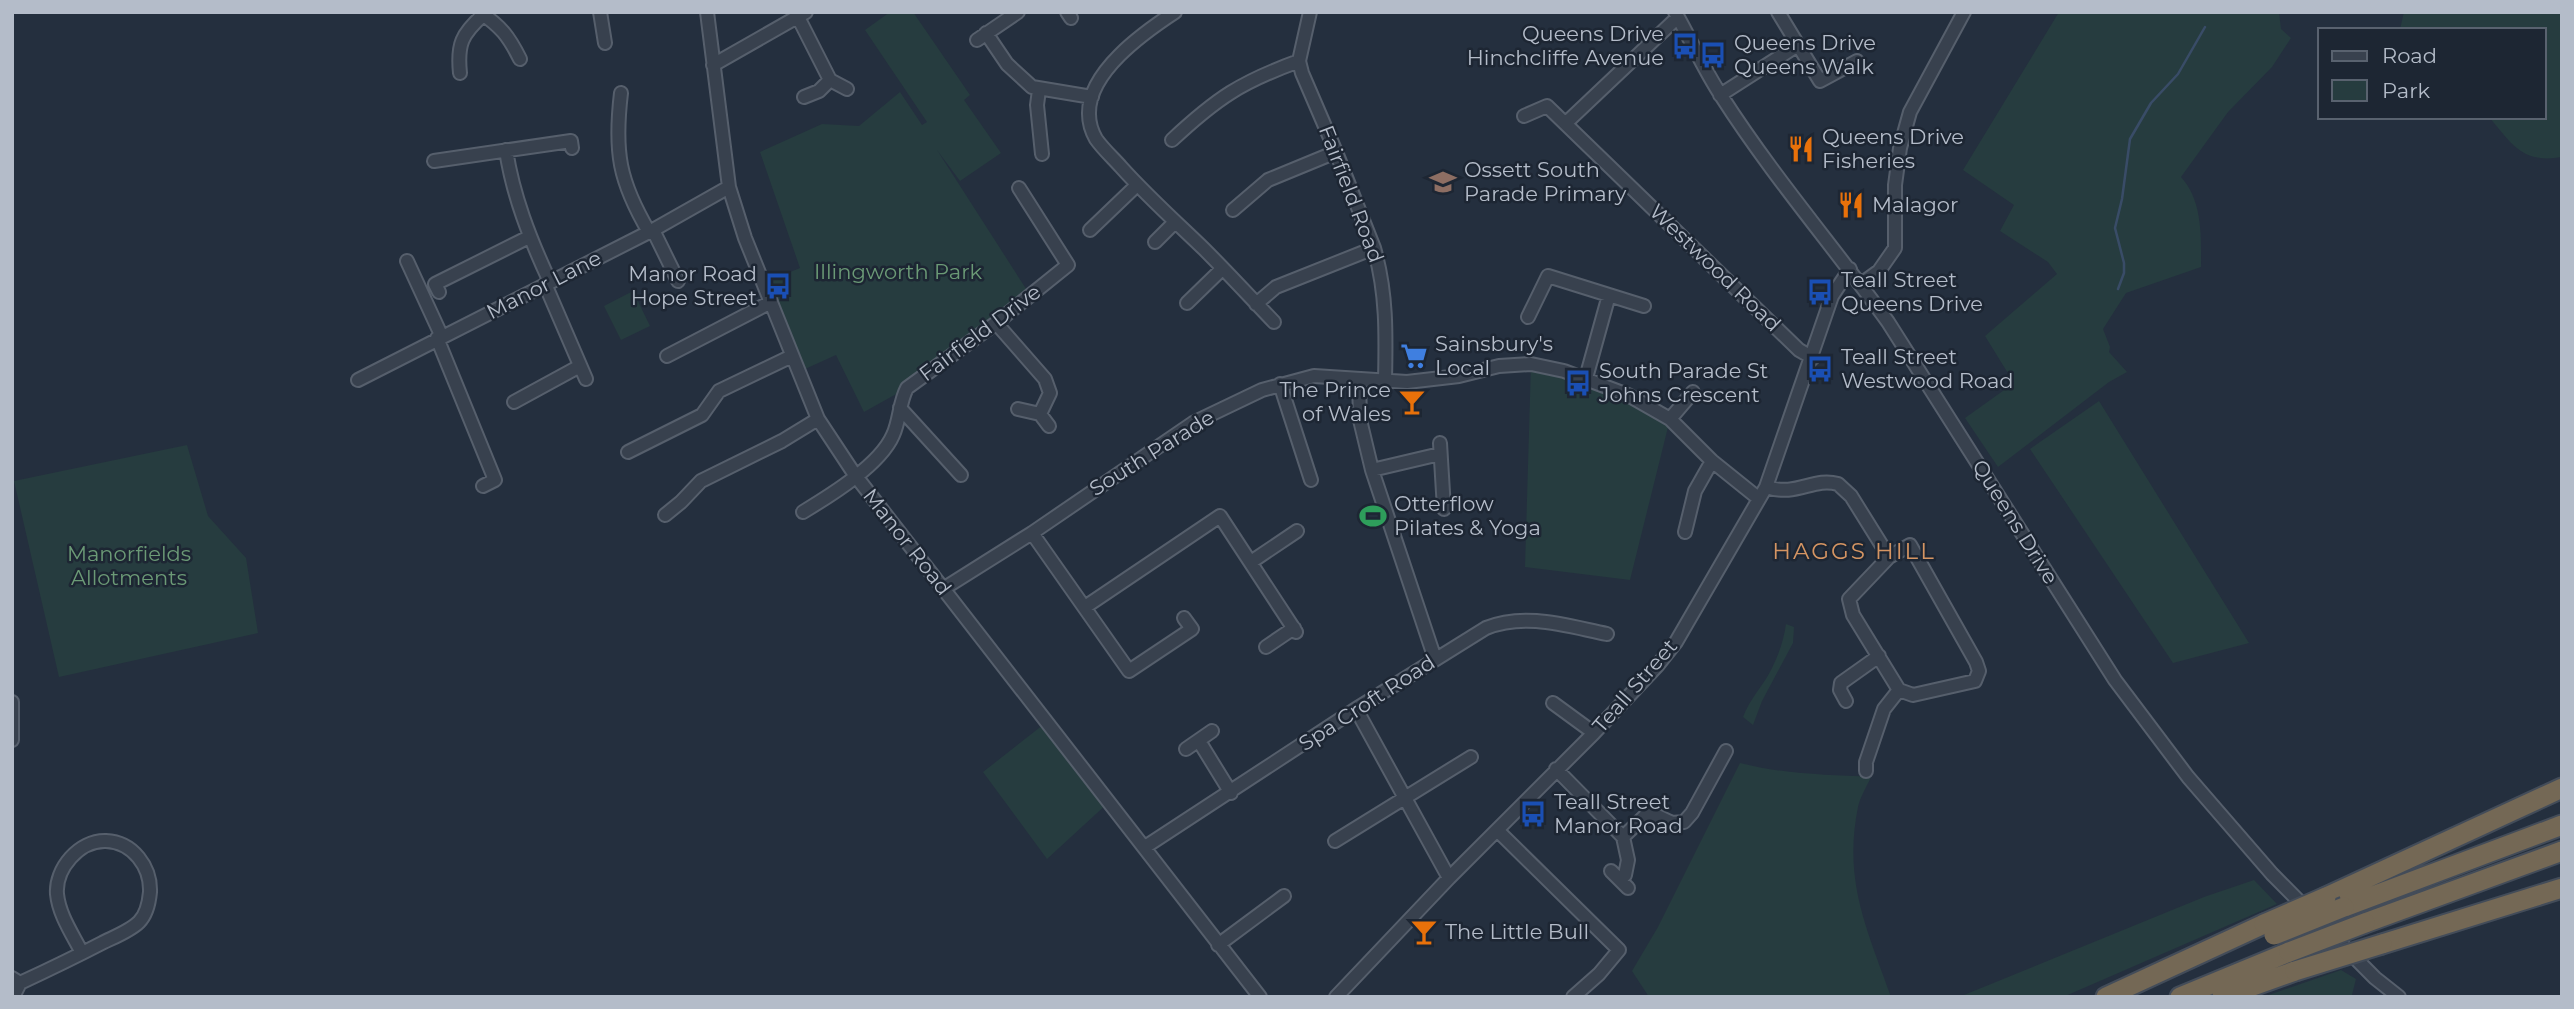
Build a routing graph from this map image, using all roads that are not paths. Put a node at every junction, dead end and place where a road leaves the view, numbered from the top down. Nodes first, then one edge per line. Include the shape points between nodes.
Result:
1 (600, 12) edge
2 (707, 12) edge
3 (1018, 12) edge
4 (1175, 12) edge
5 (1310, 12) edge
6 (1778, 12) edge
7 (1964, 12) edge
8 (481, 13) edge
9 (802, 15) edge
10 (1677, 15) edge
11 (510, 16) dead end
12 (499, 25) junction
13 (605, 43) dead end
14 (1798, 46) junction
15 (520, 59) dead end
16 (1299, 61) junction
17 (1857, 61) dead end
18 (713, 65) junction
19 (460, 73) dead end
20 (830, 80) junction
21 (848, 89) dead end
22 (1039, 90) junction
23 (621, 94) dead end
24 (1720, 95) junction
25 (804, 97) dead end
26 (1092, 97) junction
27 (1524, 116) dead end
28 (1566, 122) junction
29 (1172, 140) dead end
30 (572, 148) dead end
31 (506, 150) junction
32 (1336, 152) junction
33 (1042, 154) dead end
34 (434, 160) dead end
35 (1137, 185) junction
36 (729, 187) junction
37 (1019, 188) dead end
38 (1233, 210) dead end
39 (1174, 223) junction
40 (1090, 229) dead end
41 (651, 231) junction
42 (529, 237) junction
43 (1155, 242) dead end
44 (1374, 248) junction
45 (407, 261) dead end
46 (1222, 269) junction
47 (1850, 269) junction
48 (678, 281) dead end
49 (547, 283) junction
50 (1861, 285) junction
51 (439, 292) dead end
52 (1609, 295) junction
53 (771, 302) junction
54 (1187, 303) dead end
55 (1256, 304) junction
56 (1644, 306) dead end
57 (1528, 317) dead end
58 (1274, 322) dead end
59 (996, 323) junction
60 (440, 337) junction
61 (667, 356) dead end
62 (792, 356) junction
63 (1813, 358) junction
64 (580, 366) junction
65 (1586, 378) junction
66 (586, 379) dead end
67 (1359, 379) junction
68 (358, 380) dead end
69 (1385, 381) junction
70 (1280, 384) junction
71 (1693, 392) dead end
72 (1683, 404) junction
73 (900, 408) junction
74 (1018, 409) dead end
75 (531, 410) dead end
76 (1695, 413) dead end
77 (1040, 415) junction
78 (818, 419) junction
79 (1670, 419) junction
80 (1049, 426) dead end
81 (628, 452) dead end
82 (1712, 461) junction
83 (1372, 470) junction
84 (963, 474) dead end
85 (855, 475) junction
86 (1311, 480) dead end
87 (482, 486) dead end
88 (1762, 493) junction
89 (1444, 509) dead end
90 (803, 512) dead end
91 (665, 515) dead end
92 (1297, 530) dead end
93 (1685, 532) dead end
94 (1032, 533) junction
95 (1889, 557) junction
96 (1251, 562) junction
97 (943, 589) junction
98 (1085, 607) junction
99 (1184, 618) dead end
100 (1607, 634) dead end
101 (1266, 648) dead end
102 (1879, 656) junction
103 (1435, 659) junction
104 (1899, 690) junction
105 (1846, 701) dead end
106 (12, 702) edge
107 (1560, 704) dead end
108 (1356, 709) junction
109 (1212, 732) dead end
110 (1594, 733) junction
111 (12, 740) edge
112 (1199, 741) junction
113 (1186, 749) dead end
114 (1471, 757) dead end
115 (1726, 760) dead end
116 (1556, 769) junction
117 (1866, 771) dead end
118 (2562, 788) edge
119 (1231, 793) junction
120 (1405, 798) junction
121 (2562, 825) edge
122 (1497, 830) junction
123 (1623, 837) junction
124 (1335, 841) dead end
125 (1145, 847) junction
126 (2562, 850) edge
127 (1448, 878) junction
128 (1620, 880) dead end
129 (2562, 888) edge
130 (1284, 896) dead end
131 (2269, 930) junction
132 (1218, 945) junction
133 (82, 953) junction
134 (16, 980) edge
135 (13, 997) edge
136 (1260, 997) edge
137 (1336, 997) edge
138 (1573, 997) edge
139 (2106, 997) edge
140 (2119, 997) edge
141 (2180, 997) edge
142 (2222, 997) edge
143 (2399, 997) edge

1 - 13 street
2 - 18 street, Manor Road
3 - 22 street via 982,36 1024,81
4 - 26 street via 1102,75
5 - 16 street
6 - 14 street
7 - 50 street via 1910,113 1895,185 1895,248 1879,271
8 - 12 street
8 - 19 street via 452,47
9 - 18 street
9 - 20 street
10 - 24 street, Queens Drive
10 - 28 street
11 - 12 street
12 - 15 street
14 - 17 street via 1820,81
14 - 24 street
16 - 29 street via 1239,85
16 - 32 street, Fairfield Road
18 - 36 street, Manor Road
20 - 21 street
20 - 25 street
22 - 26 street
22 - 33 street
23 - 41 street via 617,132 622,176 627,193
24 - 47 street, Queens Drive via 1769,167
26 - 35 street via 1089,112 1096,138
27 - 28 street, Westwood Road via 1547,106
28 - 63 street, Westwood Road via 1799,350
30 - 31 street via 571,141
31 - 34 street
31 - 42 street
32 - 38 street via 1268,180
32 - 44 street, Fairfield Road
35 - 39 street
35 - 40 street
36 - 41 street, Manor Lane
36 - 53 street, Manor Road
37 - 59 street, Fairfield Drive via 1068,265
39 - 43 street
39 - 46 street
41 - 48 street
41 - 49 street, Manor Lane
42 - 49 street
42 - 51 street via 435,284
44 - 55 street via 1276,287
44 - 69 street, Fairfield Road via 1385,295
45 - 60 street
46 - 54 street
46 - 55 street
47 - 50 street, Queens Drive
47 - 63 street, Teall Street via 1832,296
49 - 60 street, Manor Lane
49 - 64 street
50 - 143 street, Queens Drive via 2115,681 2188,777 2272,874
52 - 56 street
52 - 57 street via 1548,276
52 - 65 street
53 - 61 street
53 - 62 street, Manor Road
55 - 58 street
59 - 73 street, Fairfield Drive via 907,388
59 - 77 street via 1045,379 1050,393
60 - 68 street, Manor Lane
60 - 87 street via 495,480
62 - 78 street, Manor Road
62 - 81 street via 719,391 702,415
63 - 88 street, Teall Street
64 - 66 street
64 - 75 street via 519,399
65 - 69 street, South Parade via 1531,364 1407,383
65 - 79 street, South Parade
67 - 69 street, South Parade
67 - 70 street, South Parade via 1314,376
67 - 83 street via 1360,420
70 - 86 street
70 - 94 street, South Parade via 1193,424
71 - 72 street
72 - 76 street
72 - 79 street
73 - 84 street
73 - 85 street, Fairfield Drive via 885,449
74 - 77 street
77 - 80 street
78 - 85 street, Manor Road
78 - 91 street via 701,481
79 - 82 street, South Parade
82 - 88 street, South Parade
82 - 93 street via 1695,491
83 - 89 street via 1440,448
83 - 103 street
85 - 90 street, Fairfield Drive
85 - 97 street, Manor Road
88 - 95 street via 1838,484 1851,496
88 - 110 street, Teall Street via 1676,642
92 - 96 street
94 - 97 street, South Parade
94 - 98 street
95 - 102 street via 1849,599 1853,615
95 - 104 street via 1910,545 1979,670 1975,681 1968,683 1913,695
96 - 98 street via 1220,516
96 - 101 street via 1295,630
97 - 125 street, Manor Road
98 - 99 street via 1129,671 1192,629
100 - 103 street, Spa Croft Road via 1523,619 1504,620
102 - 104 street
102 - 105 street via 1840,683
103 - 108 street, Spa Croft Road
104 - 117 street via 1884,709
106 - 111 street
107 - 110 street
108 - 119 street, Spa Croft Road
108 - 120 street
109 - 112 street
110 - 116 street, Teall Street
112 - 113 street
112 - 119 street
114 - 120 street
115 - 123 street via 1684,822 1651,813
116 - 122 street, Teall Street
116 - 123 street
118 - 131 highway, bridge via 2326,897
119 - 125 street, Spa Croft Road
120 - 124 street
120 - 127 street
121 - 131 highway, bridge via 2344,907
122 - 127 street, Teall Street
122 - 138 street via 1572,910 1619,950
123 - 128 street via 1628,860
125 - 132 street, Manor Road
126 - 141 highway, bridge
127 - 137 street, Teall Street
129 - 142 highway, bridge
130 - 132 street
131 - 139 highway
131 - 140 highway
132 - 136 street, Manor Road
133 - 133 street via 138,923 146,912 150,881 145,865 120,845 105,841 88,846 74,854 58,879 61,911
133 - 134 street
134 - 135 street

